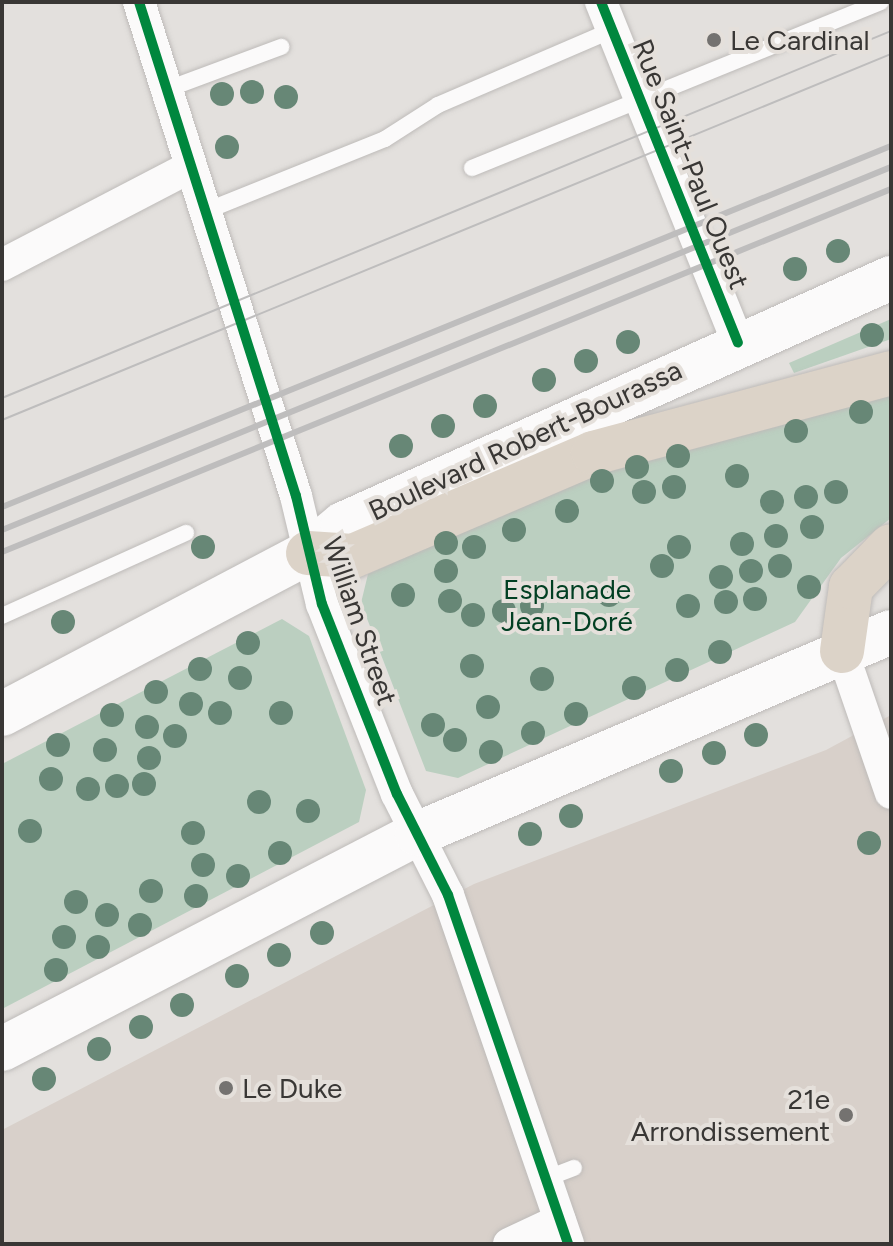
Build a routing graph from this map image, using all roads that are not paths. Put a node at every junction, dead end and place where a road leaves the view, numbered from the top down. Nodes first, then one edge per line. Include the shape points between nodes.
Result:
1 (139, 2) edge
2 (881, 2) edge
3 (606, 16) edge
4 (281, 47) dead end
5 (168, 89) junction
6 (639, 101) junction
7 (188, 168) junction
8 (472, 168) dead end
9 (201, 214) junction
10 (2, 265) edge
11 (891, 278) edge
12 (738, 343) junction
13 (891, 373) edge
14 (186, 533) dead end
15 (891, 546) edge
16 (308, 553) junction
17 (2, 616) edge
18 (891, 632) edge
19 (842, 651) junction
20 (2, 714) edge
21 (891, 793) edge
22 (417, 834) junction
23 (2, 1049) edge
24 (564, 1232) edge
25 (509, 1244) edge

1 - 5 street, William Street
2 - 6 lane
3 - 6 street, Rue Saint-Paul Ouest
3 - 9 lane via 385,139
4 - 5 lane
5 - 7 street, William Street
6 - 8 lane
6 - 12 street, Rue Saint-Paul Ouest
7 - 9 street, William Street
7 - 10 street
9 - 16 street, William Street
11 - 12 main road, Boulevard Robert-Bourassa
12 - 16 main road, Boulevard Robert-Bourassa via 343,524
13 - 16 highway via 605,448 353,556
14 - 17 lane
15 - 19 highway via 851,587
16 - 20 main road, Boulevard Robert-Bourassa
16 - 22 street, William Street
18 - 19 main road
19 - 21 street
19 - 22 main road
22 - 23 main road
22 - 24 street, William Street via 448,895 560,1173
24 - 25 street

